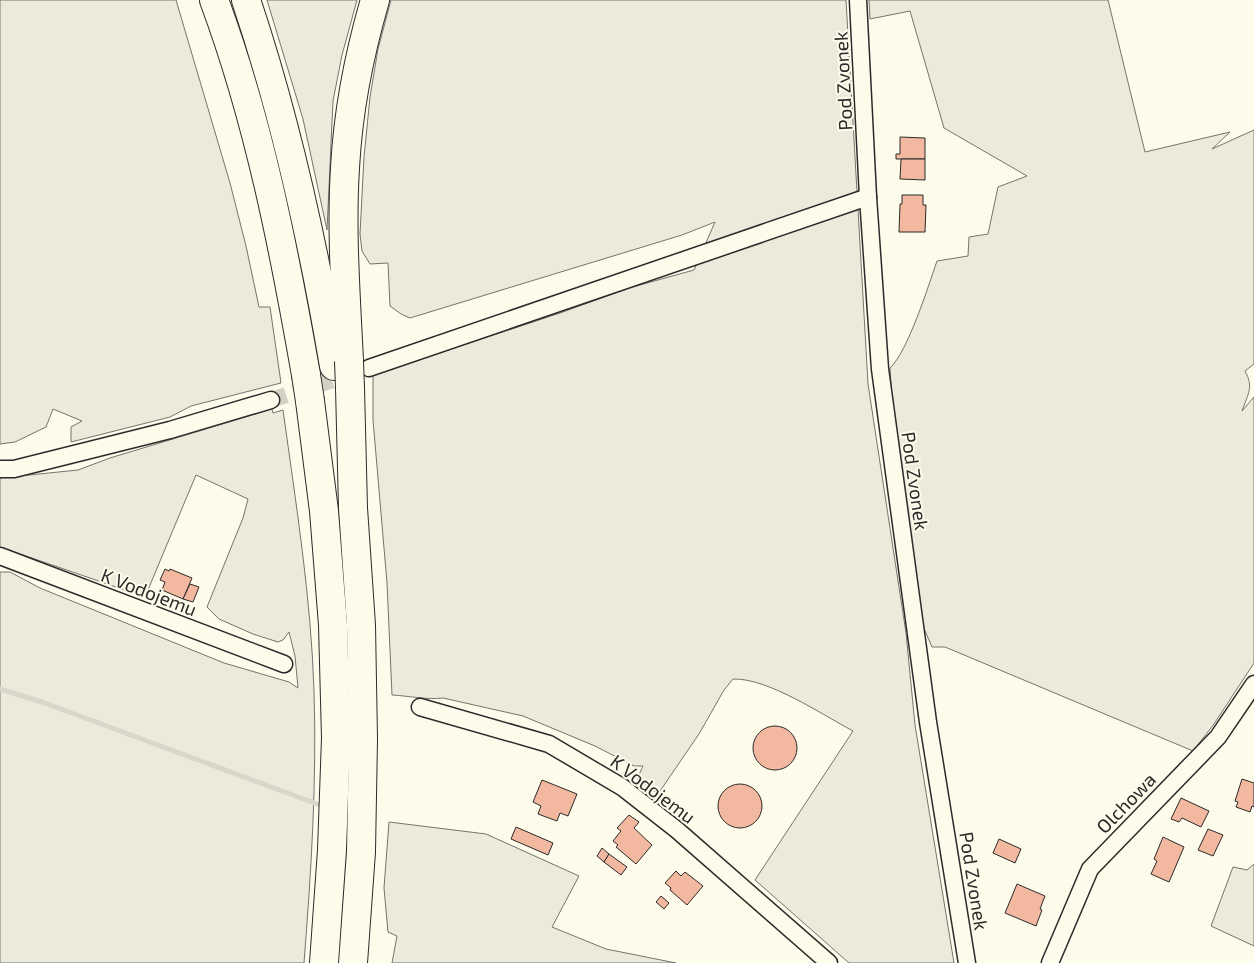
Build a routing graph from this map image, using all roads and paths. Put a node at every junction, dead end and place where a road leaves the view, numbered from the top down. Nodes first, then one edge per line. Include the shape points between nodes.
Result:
1 (214, 0) edge
2 (246, 0) edge
3 (375, 0) edge
4 (858, 0) edge
5 (868, 197) junction
6 (348, 375) junction
7 (271, 400) tunnel mouth
8 (0, 469) edge
9 (0, 556) edge
10 (284, 664) dead end
11 (1254, 684) edge
12 (420, 707) dead end
13 (324, 963) edge
14 (353, 963) edge
15 (829, 963) edge
16 (966, 963) edge
17 (1050, 963) edge

1 - 13 highway via 252,121 277,218 308,388 326,539 333,625 336,738
2 - 6 highway via 280,113
3 - 6 highway via 352,103 345,167 343,232
4 - 5 street, Pod Zvonek
5 - 6 street
5 - 16 street, Pod Zvonek via 881,379 928,722
6 - 14 highway via 361,625 363,739 361,852
7 - 8 street via 170,430 14,469
9 - 10 street, K Vodojemu
11 - 17 street, Olchowa via 1218,737 1090,869
12 - 15 street, K Vodojemu via 549,744 622,787 677,830

